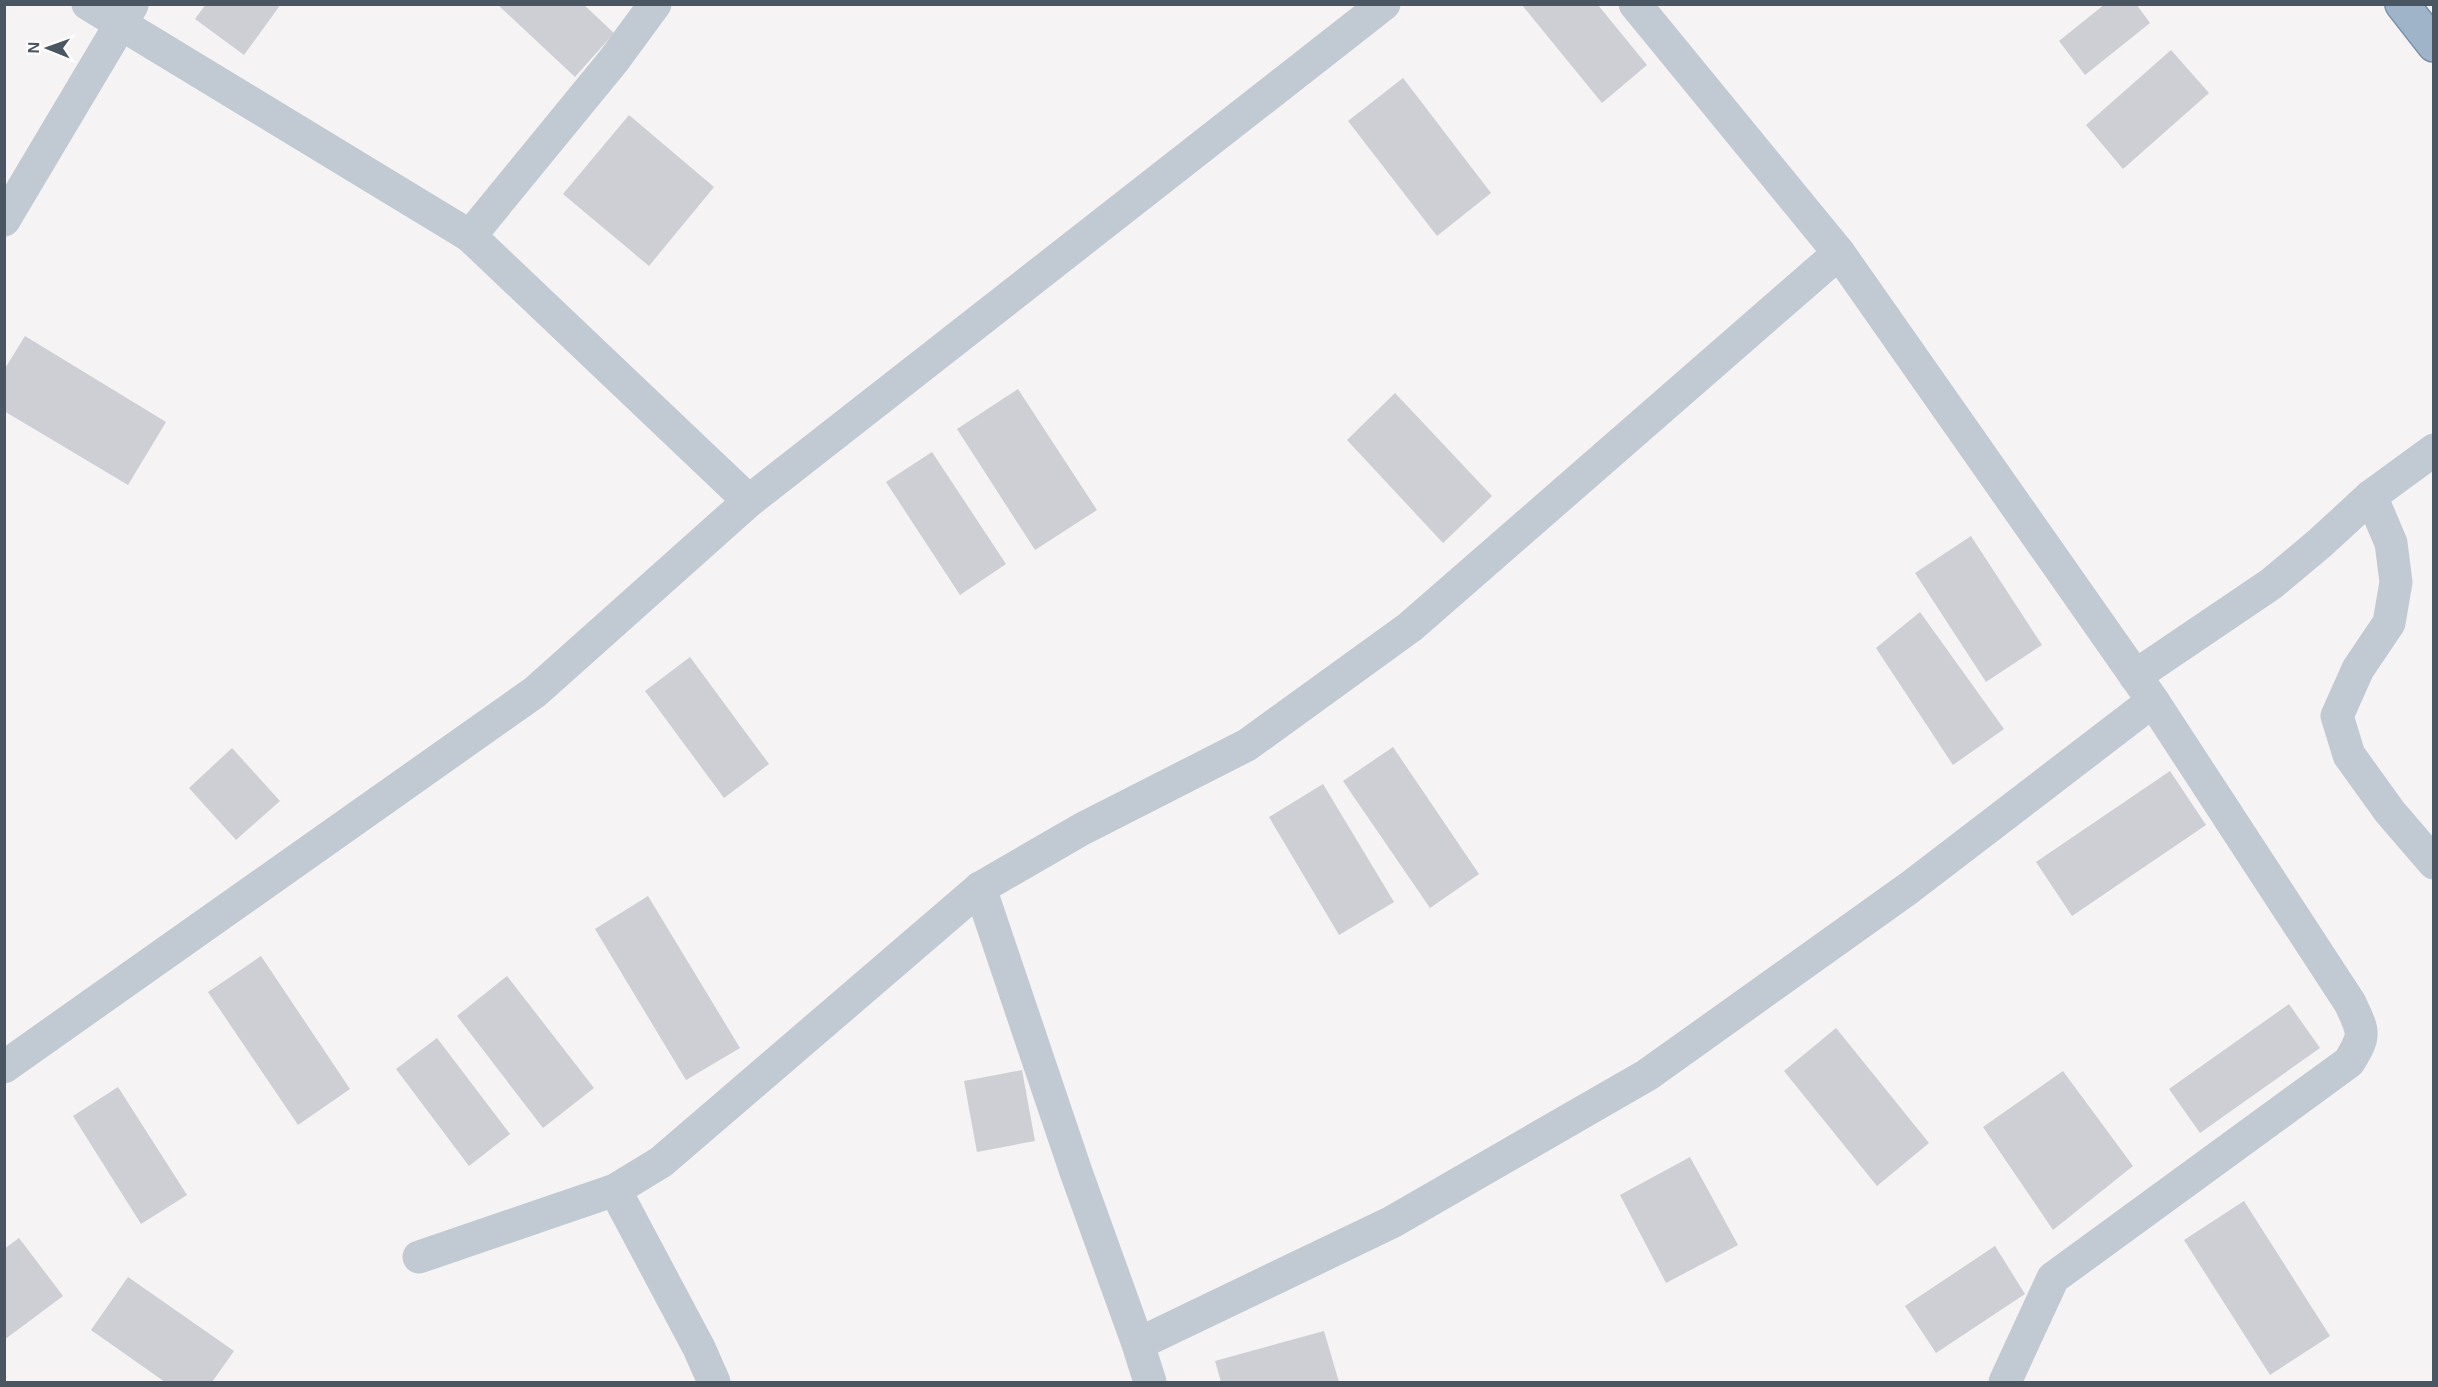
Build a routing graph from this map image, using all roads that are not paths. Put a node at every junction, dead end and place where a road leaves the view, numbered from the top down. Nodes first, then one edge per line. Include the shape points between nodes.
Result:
1 (88, 4) edge
2 (655, 4) edge
3 (1384, 4) edge
4 (1635, 4) edge
5 (2402, 4) edge
6 (126, 14) edge
7 (2433, 45) edge
8 (4, 220) edge
9 (470, 236) junction
10 (1839, 253) junction
11 (2433, 450) edge
12 (2371, 496) junction
13 (749, 501) junction
14 (2144, 689) junction
15 (2433, 862) edge
16 (980, 888) junction
17 (4, 1067) edge
18 (615, 1190) junction
19 (419, 1257) dead end
20 (1138, 1344) junction
21 (714, 1383) edge
22 (1150, 1383) edge
23 (2005, 1383) edge

1 - 6 street
2 - 9 street
3 - 13 street
4 - 10 street
5 - 7 highway
6 - 8 street
6 - 9 street
9 - 13 street
10 - 14 street
10 - 16 street via 1410,627 1247,745
11 - 12 street
12 - 14 street
12 - 15 street via 2391,543 2396,582 2389,623 2358,669 2337,716 2349,755 2390,813
13 - 17 street via 535,692
14 - 20 street via 1909,888 1647,1075 1392,1222
14 - 23 street via 2350,1003 2360,1023 2362,1040 2349,1062 2053,1278
16 - 18 street via 661,1162
16 - 20 street
18 - 19 street
18 - 21 street
20 - 22 street

